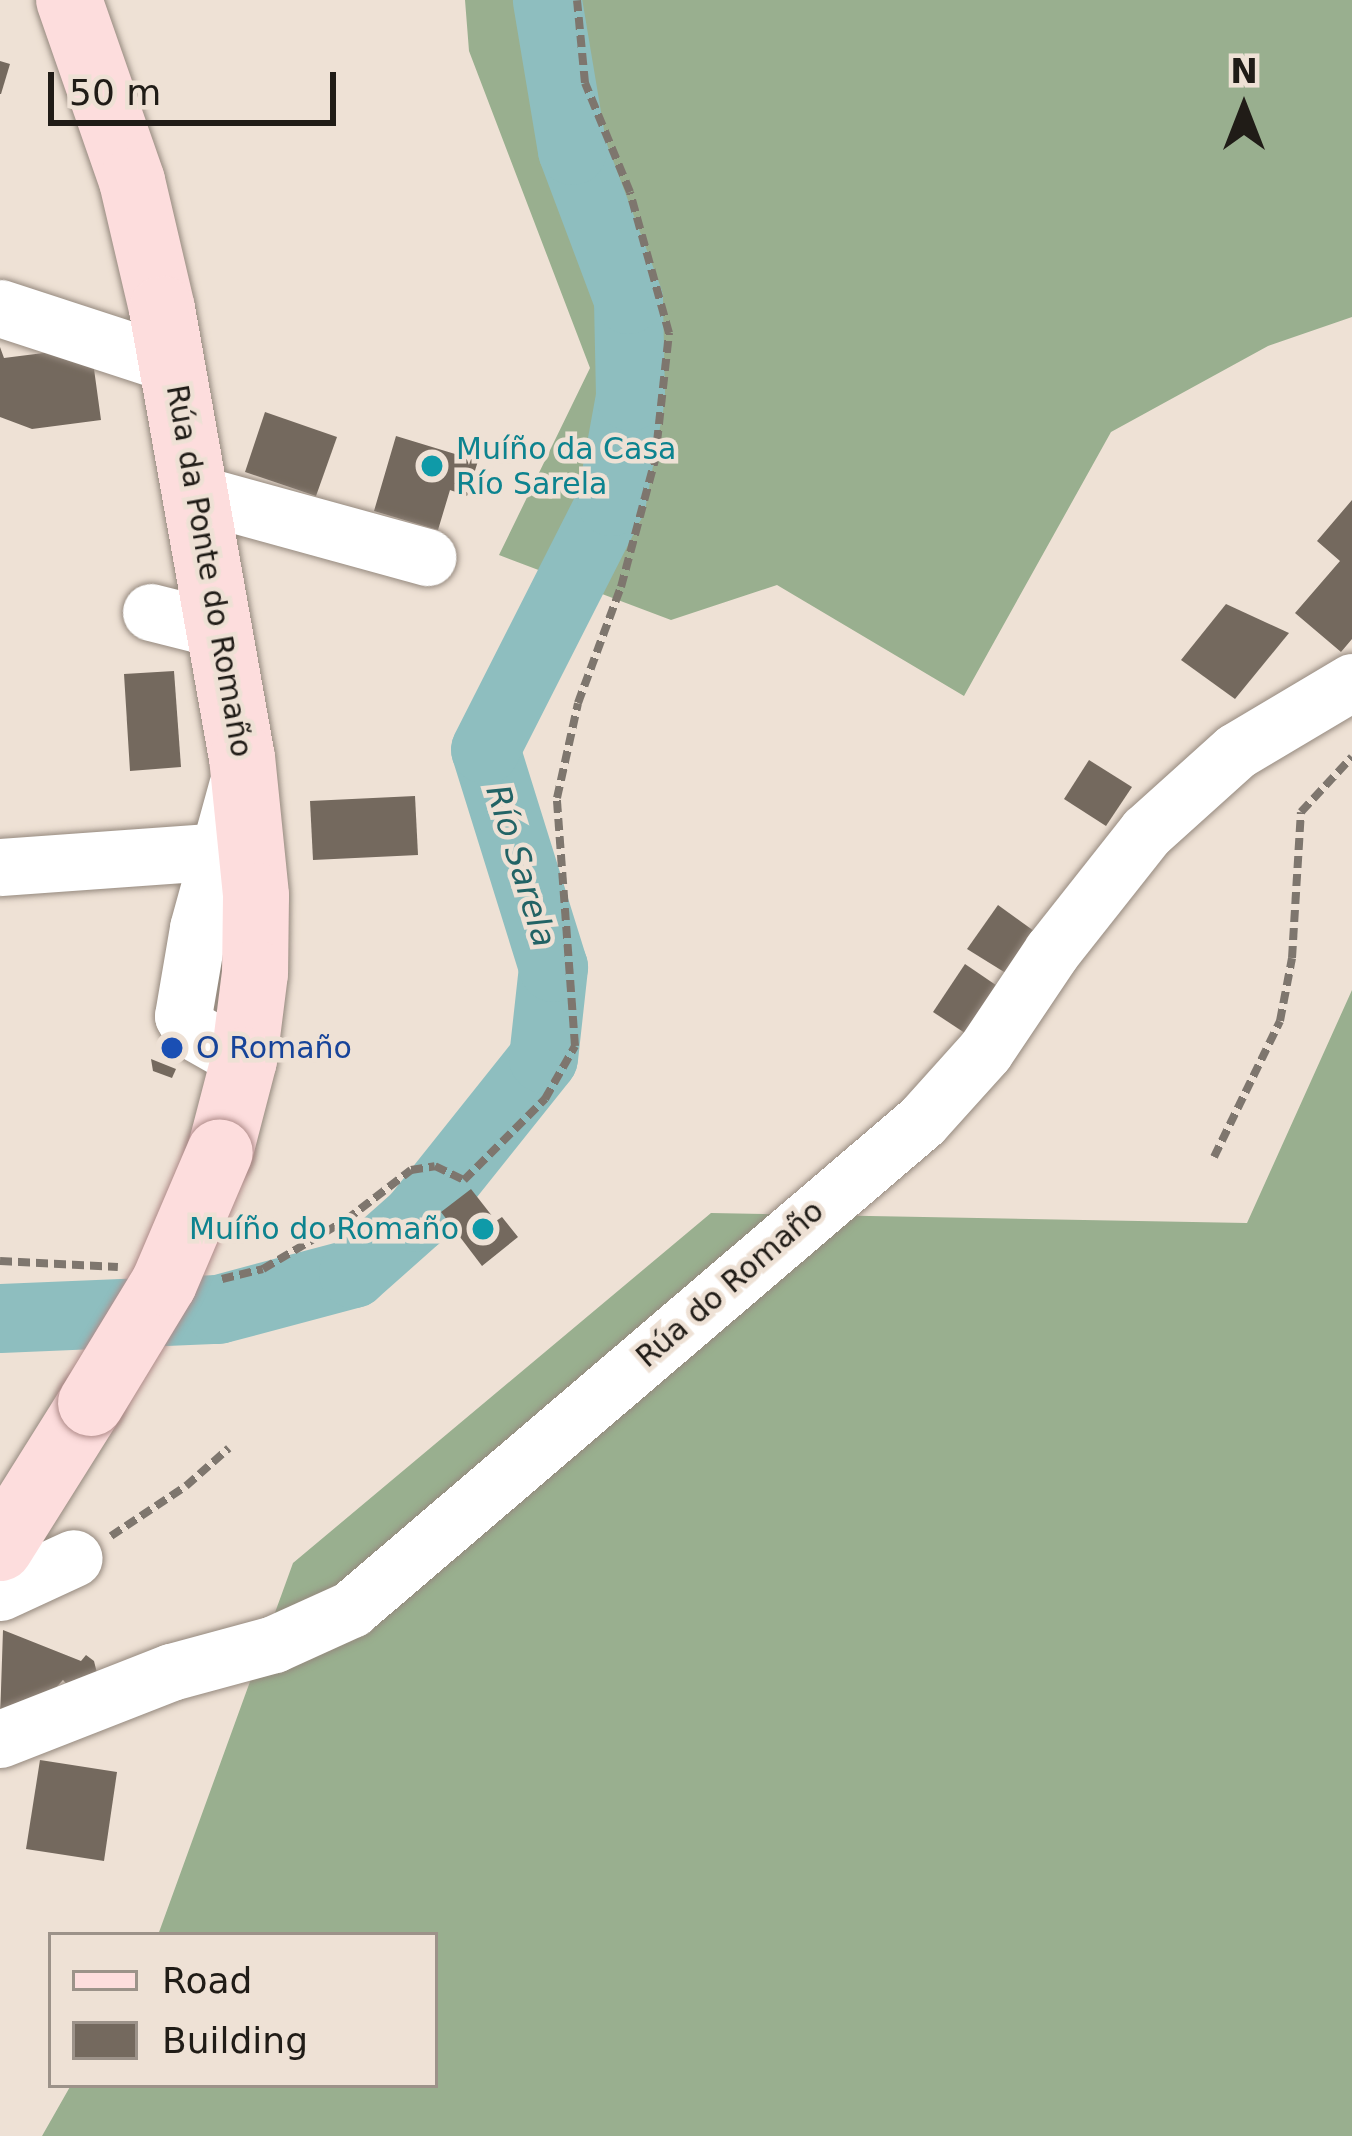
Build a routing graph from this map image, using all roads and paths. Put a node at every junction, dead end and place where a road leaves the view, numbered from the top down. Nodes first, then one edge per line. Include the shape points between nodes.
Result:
1 (69, 0) edge
2 (577, 0) edge
3 (0, 308) edge
4 (174, 365) junction
5 (199, 494) junction
6 (427, 557) dead end
7 (151, 612) dead end
8 (222, 630) junction
9 (1352, 682) edge
10 (1352, 757) edge
11 (238, 850) junction
12 (0, 867) edge
13 (1214, 1156) dead end
14 (435, 1166) dead end
15 (229, 1448) dead end
16 (0, 1548) edge
17 (74, 1558) joint
18 (0, 1592) edge
19 (0, 1739) edge

1 - 4 main road, Rúa da Ponte do Romaño via 131,181
2 - 14 path via 586,82 630,192 669,333 655,460 578,703 557,798 574,1046 545,1099 464,1180
3 - 4 street
4 - 5 main road, Rúa da Ponte do Romaño
5 - 6 street
5 - 8 main road, Rúa da Ponte do Romaño
7 - 8 street
8 - 11 main road, Rúa da Ponte do Romaño via 242,757
9 - 19 street, Rúa do Romaño via 1236,752 1146,832 985,1051 922,1121 351,1609 274,1644 171,1672
10 - 13 path via 1301,812 1280,1021
11 - 12 street
11 - 16 main road, Rúa da Ponte do Romaño, bridge via 255,973 220,1152 164,1283
15 - 17 path
17 - 18 street

